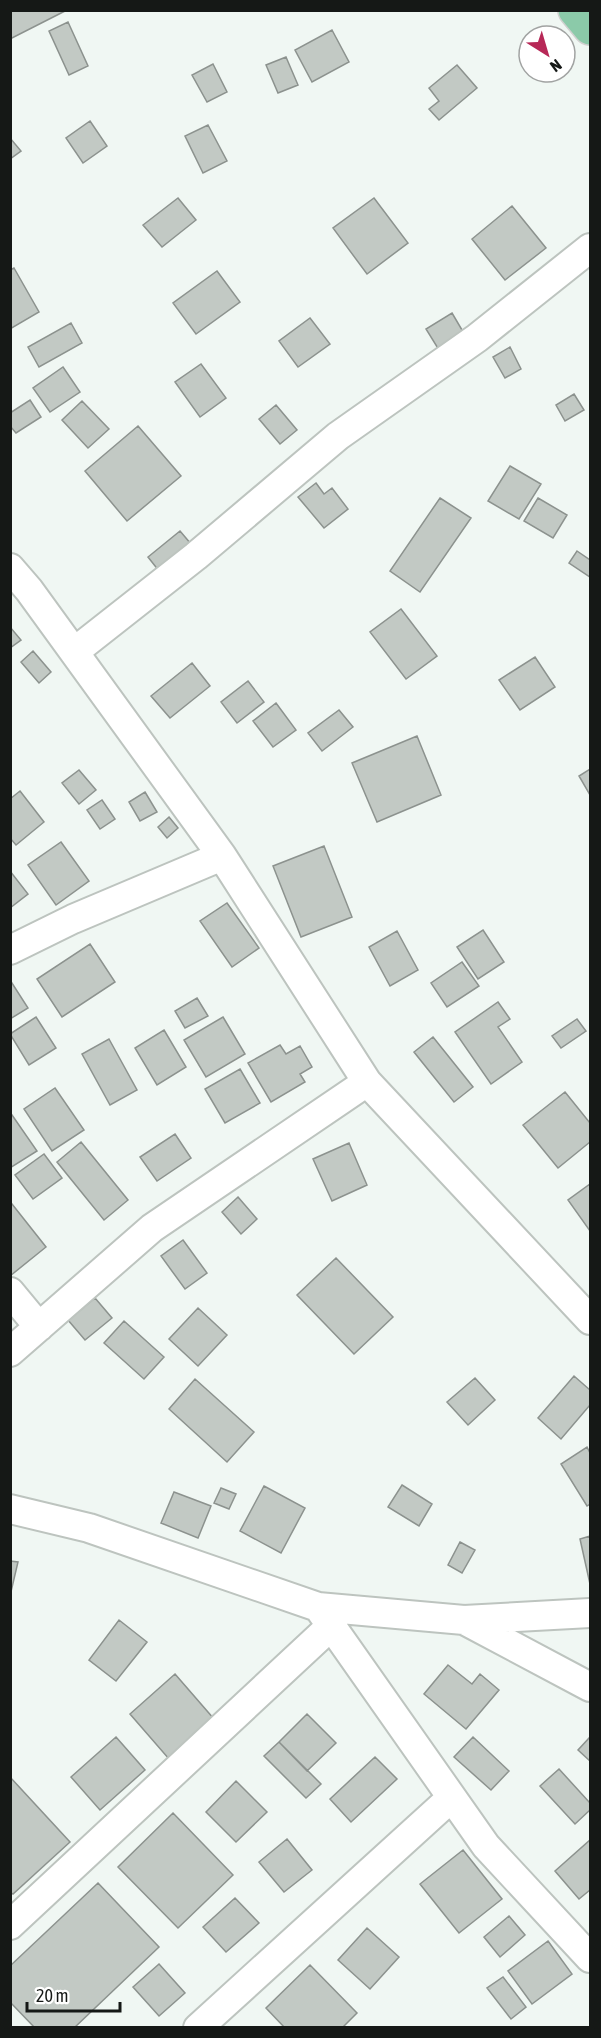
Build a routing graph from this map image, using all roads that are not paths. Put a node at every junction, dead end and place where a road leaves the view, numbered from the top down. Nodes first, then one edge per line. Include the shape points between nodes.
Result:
1 (575, 10) edge
2 (591, 28) edge
3 (591, 248) edge
4 (10, 568) edge
5 (74, 652) junction
6 (222, 856) junction
7 (10, 950) edge
8 (367, 1082) junction
9 (10, 1292) edge
10 (591, 1320) edge
11 (39, 1327) junction
12 (10, 1352) edge
13 (10, 1509) edge
14 (591, 1613) edge
15 (325, 1617) junction
16 (464, 1620) junction
17 (591, 1687) edge
18 (451, 1798) junction
19 (10, 1925) edge
20 (591, 1958) edge
21 (198, 2028) edge

1 - 2 main road
3 - 5 street via 477,338 338,436
4 - 5 street
5 - 6 street
6 - 7 street
6 - 8 street
8 - 10 street
8 - 11 street via 153,1228
9 - 11 street
11 - 12 street
13 - 15 street via 89,1528
14 - 16 street
15 - 16 street
15 - 18 street
15 - 19 street
16 - 17 street
18 - 20 street via 486,1846
18 - 21 street

